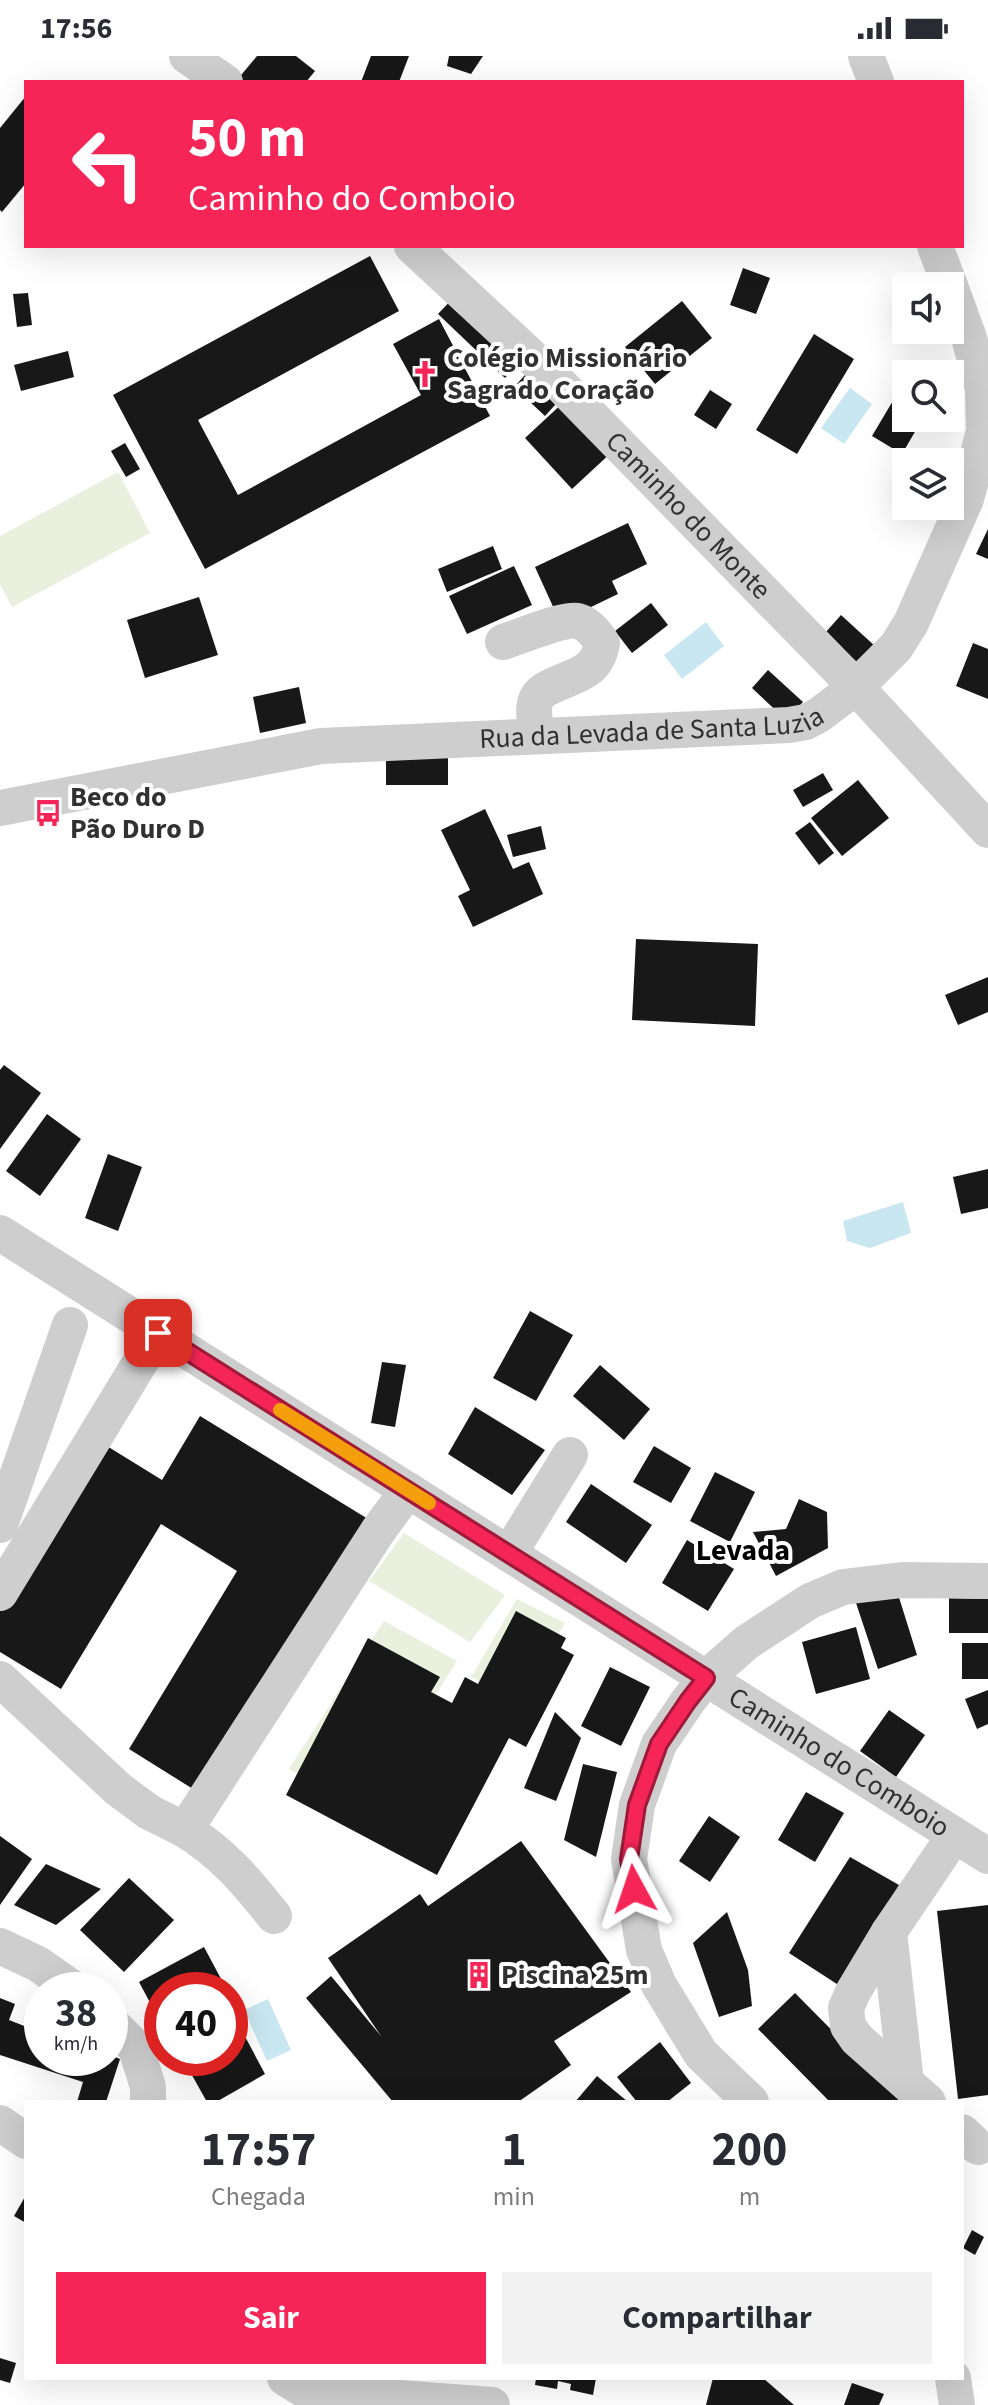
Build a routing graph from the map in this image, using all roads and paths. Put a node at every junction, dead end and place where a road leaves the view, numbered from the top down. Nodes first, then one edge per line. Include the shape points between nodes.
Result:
1 (187, 56) edge
2 (866, 56) edge
3 (222, 80) edge
4 (875, 80) edge
5 (414, 248) edge
6 (936, 248) edge
7 (945, 272) edge
8 (964, 324) edge
9 (986, 431) edge
10 (503, 642) dead end
11 (856, 687) junction
12 (537, 736) junction
13 (7, 805) edge
14 (988, 830) edge
15 (0, 1233) edge
16 (70, 1325) dead end
17 (158, 1333) junction
18 (570, 1455) dead end
19 (408, 1490) junction
20 (0, 1525) edge
21 (509, 1554) junction
22 (988, 1581) edge
23 (0, 1593) edge
24 (706, 1678) junction
25 (0, 1679) edge
26 (185, 1830) junction
27 (954, 1836) junction
28 (988, 1856) edge
29 (274, 1916) dead end
30 (889, 1932) junction
31 (0, 1946) edge
32 (49, 1972) edge
33 (128, 2040) edge
34 (917, 2092) edge
35 (148, 2100) edge
36 (749, 2100) edge
37 (0, 2123) edge
38 (24, 2140) edge
39 (288, 2380) edge
40 (953, 2380) edge
41 (492, 2405) edge
42 (957, 2405) edge

1 - 3 street
2 - 4 street
5 - 11 street, Caminho do Monte via 553,377
6 - 7 street, Rua da Levada de Santa Luzia
8 - 9 street, Rua da Levada de Santa Luzia via 983,388
9 - 11 street, Rua da Levada de Santa Luzia via 966,499 911,623 896,647
10 - 12 street via 569,621 581,622 602,643 593,666 536,698
11 - 12 street, Rua da Levada de Santa Luzia via 819,715 789,725
11 - 14 street, Caminho do Monte
12 - 13 street, Rua da Levada de Santa Luzia via 321,746
15 - 17 street, Caminho do Comboio
16 - 20 street
17 - 19 street, Caminho do Comboio
17 - 23 street
18 - 21 street
19 - 21 street, Caminho do Comboio
19 - 26 street
21 - 24 street, Caminho do Comboio
22 - 24 street via 902,1580 843,1587 810,1601 747,1642
24 - 27 street, Caminho do Comboio
24 - 36 street via 659,1744 637,1805 629,1859 644,1950 659,1985 701,2054
25 - 26 street via 118,1789
26 - 29 street via 224,1858
27 - 28 street, Caminho do Comboio
27 - 30 street
30 - 34 street
30 - 34 street via 846,2008 848,2026
31 - 32 street
33 - 35 street via 136,2048
37 - 38 street
39 - 41 street via 306,2391
40 - 42 street

